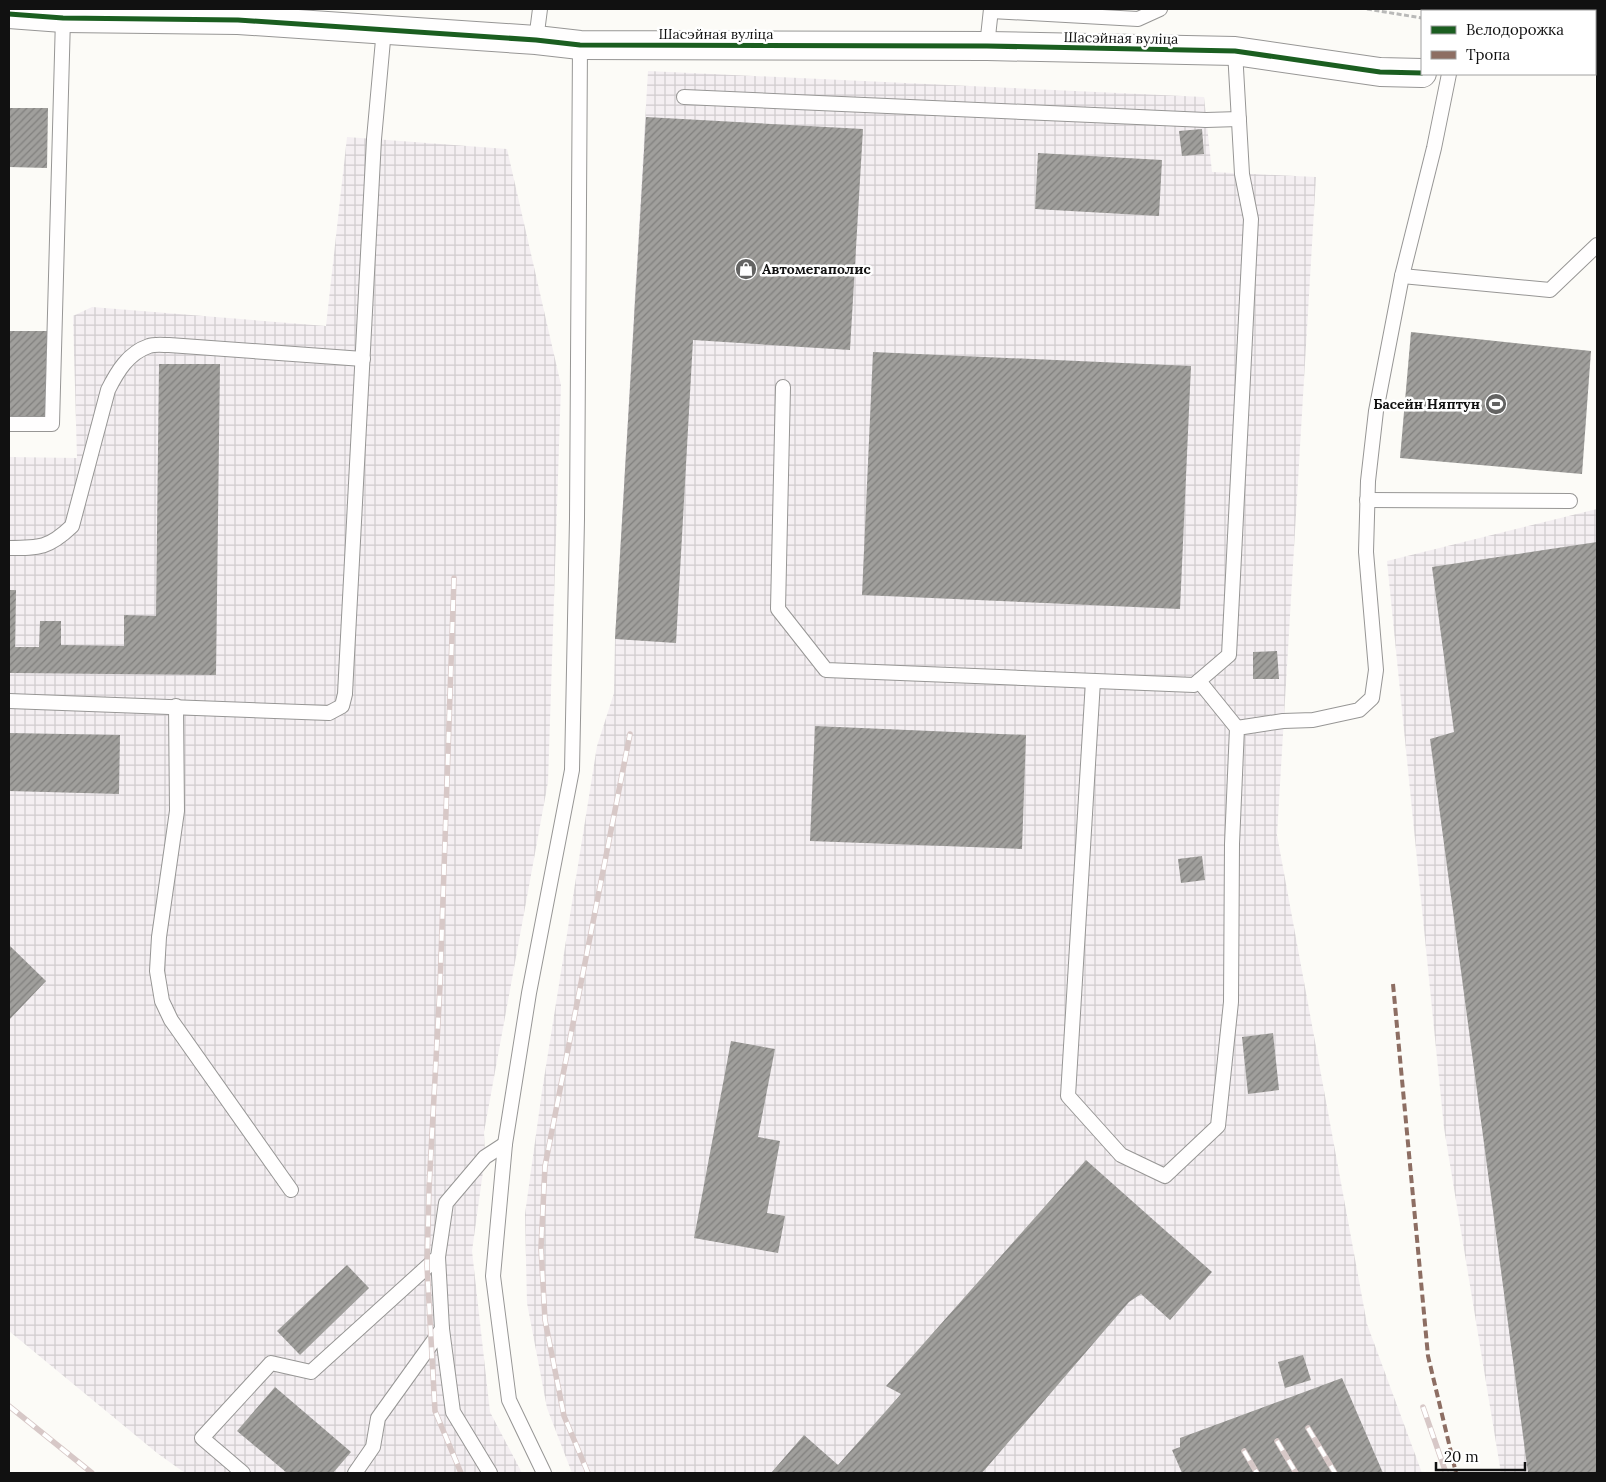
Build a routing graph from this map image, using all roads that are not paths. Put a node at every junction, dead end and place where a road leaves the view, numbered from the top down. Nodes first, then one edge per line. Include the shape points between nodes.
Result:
1 (540, 9) edge
2 (1160, 9) edge
3 (991, 10) edge
4 (9, 14) edge
5 (236, 14) edge
6 (63, 18) junction
7 (384, 29) junction
8 (536, 40) junction
9 (580, 44) junction
10 (987, 46) junction
11 (1235, 51) junction
12 (1421, 73) edge
13 (1449, 75) edge
14 (684, 97) dead end
15 (1239, 119) junction
16 (1597, 245) edge
17 (1402, 276) junction
18 (363, 358) junction
19 (783, 387) dead end
20 (9, 424) edge
21 (1367, 500) junction
22 (1570, 501) dead end
23 (9, 548) edge
24 (1093, 681) junction
25 (1198, 681) junction
26 (9, 701) edge
27 (176, 706) junction
28 (1237, 728) junction
29 (505, 1144) junction
30 (291, 1190) dead end
31 (438, 1256) junction
32 (442, 1329) junction
33 (243, 1473) edge
34 (355, 1473) edge
35 (490, 1473) edge
36 (544, 1473) edge

1 - 8 lane
2 - 3 lane via 1138,19
3 - 10 lane
4 - 6 street, Шасэйная вуліца
5 - 6 street, Шасэйная вуліца
5 - 7 street, Шасэйная вуліца
6 - 20 lane via 52,424
7 - 8 street, Шасэйная вуліца
7 - 18 lane via 374,139
8 - 9 street, Шасэйная вуліца
9 - 10 street, Шасэйная вуліца
9 - 29 lane via 572,770
10 - 11 street, Шасэйная вуліца
11 - 12 street, Шасэйная вуліца via 1380,72
11 - 15 lane
13 - 17 lane
14 - 15 lane
15 - 25 lane via 1242,174 1251,219 1229,655
16 - 17 lane via 1550,290
17 - 21 lane via 1376,411
18 - 23 lane via 169,345 150,346 133,355 117,372 108,390 72,526 44,546
18 - 27 lane via 342,706 329,713
19 - 24 lane via 778,609 826,670
21 - 22 lane
21 - 28 lane via 1366,552 1376,670 1372,698 1359,710 1313,720
24 - 25 lane via 1194,685
24 - 28 lane via 1068,1096 1121,1155 1165,1176 1218,1126 1231,1002
25 - 28 lane
26 - 27 lane
27 - 30 lane via 177,811 158,946 157,971 162,1001
29 - 31 lane via 485,1157 446,1203
29 - 36 lane via 493,1276 509,1400
31 - 32 lane
31 - 33 lane via 310,1372 271,1363 202,1438
32 - 34 lane via 378,1418 373,1447
32 - 35 lane via 453,1412

